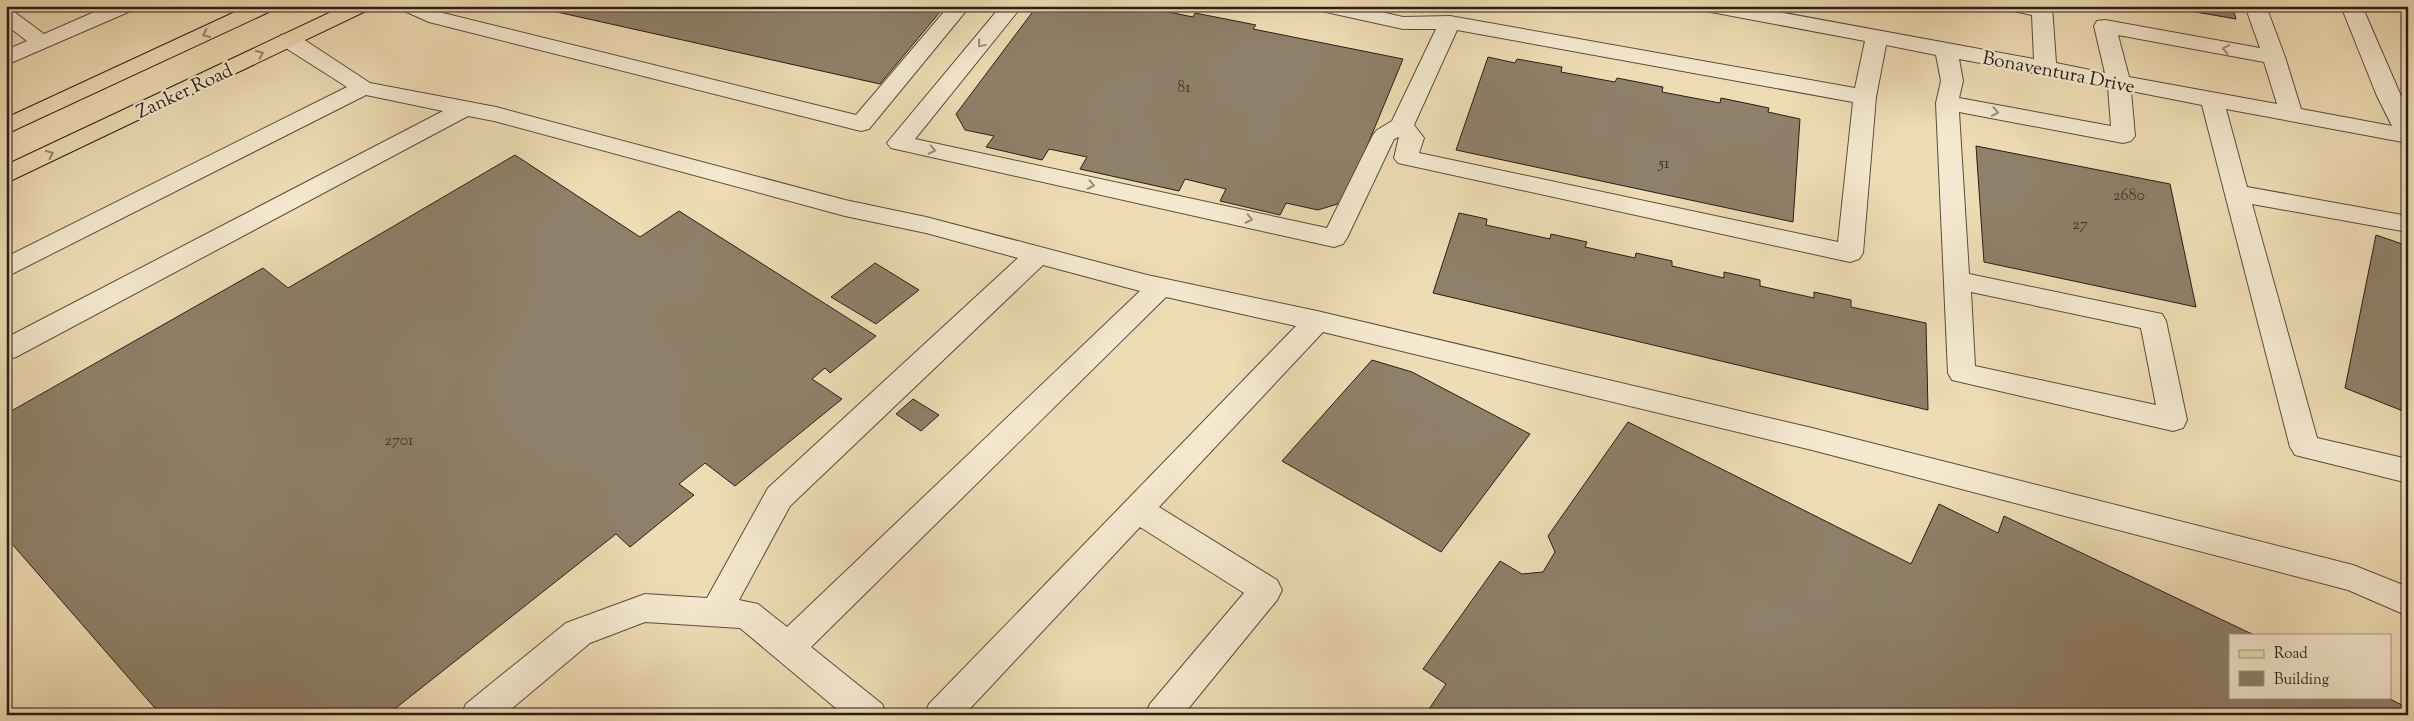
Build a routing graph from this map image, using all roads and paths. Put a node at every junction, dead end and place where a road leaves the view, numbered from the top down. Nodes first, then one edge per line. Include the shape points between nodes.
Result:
1 (126, 6) edge
2 (266, 6) edge
3 (361, 6) edge
4 (409, 6) edge
5 (960, 6) edge
6 (1012, 6) edge
7 (1324, 6) edge
8 (1711, 6) edge
9 (2014, 6) edge
10 (2255, 6) edge
11 (2351, 6) edge
12 (2042, 9) edge
13 (1768, 11) edge
14 (1405, 15) edge
15 (6, 16) edge
16 (1816, 16) edge
17 (1450, 22) junction
18 (1877, 37) junction
19 (289, 40) junction
20 (42, 42) junction
21 (1946, 50) junction
22 (2274, 57) junction
23 (6, 58) edge
24 (2045, 68) junction
25 (2119, 82) junction
26 (363, 88) junction
27 (1865, 97) junction
28 (2212, 100) junction
29 (1947, 103) junction
30 (464, 108) junction
31 (2291, 114) junction
32 (1402, 125) junction
33 (6, 127) edge
34 (2408, 136) edge
35 (6, 175) edge
36 (2237, 193) junction
37 (2408, 224) edge
38 (1038, 255) junction
39 (6, 268) edge
40 (1956, 280) junction
41 (1160, 287) junction
42 (1317, 321) junction
43 (6, 350) edge
44 (2408, 471) edge
45 (1137, 510) junction
46 (2408, 602) edge
47 (716, 612) junction
48 (788, 648) junction
49 (478, 715) edge
50 (870, 715) edge
51 (941, 715) edge
52 (1162, 715) edge

1 - 20 street
2 -> 33 main road
3 - 19 main road, Zanker Road
4 - 5 street via 436,18 861,124
6 -> 32 street via 899,143 1334,238 1385,135
7 - 14 street
8 - 13 street, Bonaventura Drive
9 - 12 street
10 - 22 street
11 - 34 street
12 - 24 street
13 - 16 street, Bonaventura Drive
14 - 17 street
15 - 20 street
16 - 18 street, Bonaventura Drive
17 - 27 street
17 - 32 street
18 - 21 street, Bonaventura Drive
18 - 27 street
19 - 26 street
35 -> 19 main road, Zanker Road
20 - 23 street
21 - 24 street, Bonaventura Drive
21 - 29 street via 1952,81
22 -> 25 street via 2105,26
22 - 31 street
24 - 25 street, Bonaventura Drive
25 - 28 street, Bonaventura Drive
29 -> 25 street via 2123,136
26 - 30 street
26 - 39 street
27 - 32 street via 1850,253 1406,158 1412,138
28 - 31 street, Bonaventura Drive
28 - 36 street
29 - 40 street
30 - 38 street
30 - 43 street
31 - 34 street, Bonaventura Drive
36 - 37 street
36 - 44 street via 2305,447
38 - 41 street
38 - 47 street via 779,497
40 - 40 street via 1962,373 2173,420 2153,321
41 - 42 street
41 - 48 street
42 - 45 street
42 - 46 street via 1812,439 2353,578
45 - 51 street
45 - 52 street via 1266,590
47 - 48 street via 747,614
47 - 49 street via 645,608 578,633
48 - 50 street

